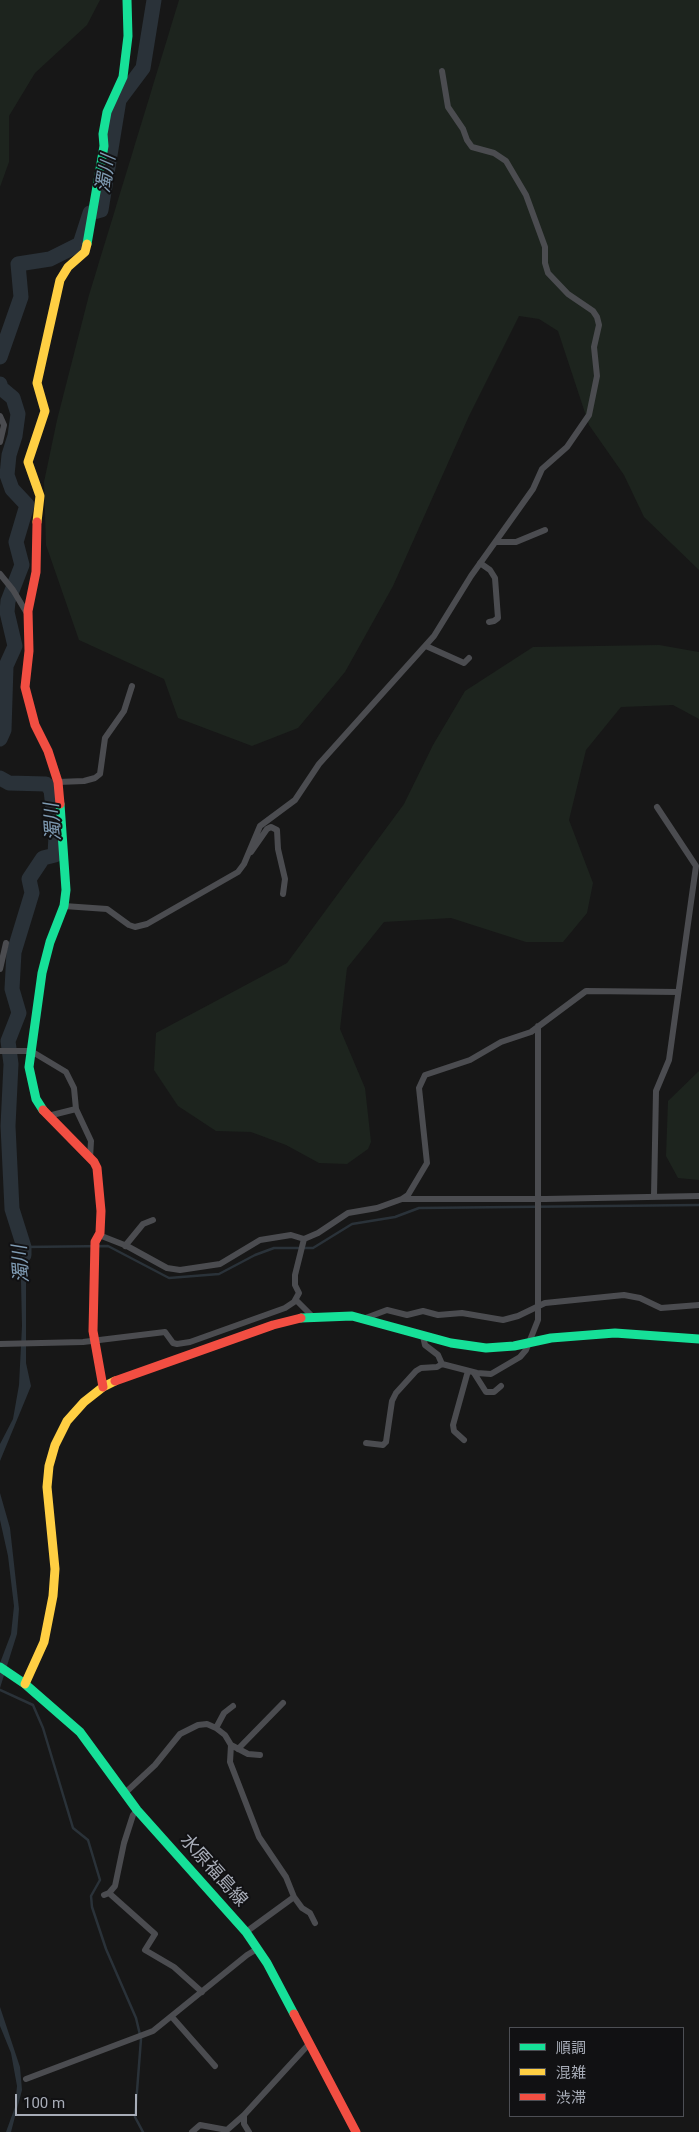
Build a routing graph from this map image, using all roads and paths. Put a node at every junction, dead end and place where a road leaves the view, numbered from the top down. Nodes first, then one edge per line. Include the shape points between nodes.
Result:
1 (128, 1) edge
2 (442, 71) dead end
3 (0, 416) edge
4 (0, 442) edge
5 (545, 530) dead end
6 (496, 542) junction
7 (480, 563) junction
8 (0, 574) edge
9 (28, 616) junction
10 (489, 622) dead end
11 (426, 646) junction
12 (469, 658) dead end
13 (132, 686) dead end
14 (58, 782) junction
15 (657, 807) dead end
16 (248, 854) junction
17 (697, 874) edge
18 (284, 894) dead end
19 (64, 906) junction
20 (6, 943) dead end
21 (0, 969) edge
22 (678, 992) junction
23 (538, 1026) junction
24 (2, 1051) edge
25 (31, 1051) junction
26 (76, 1109) junction
27 (48, 1116) junction
28 (90, 1158) junction
29 (654, 1196) junction
30 (699, 1196) edge
31 (402, 1199) junction
32 (537, 1205) junction
33 (153, 1220) dead end
34 (303, 1242) junction
35 (96, 1243) junction
36 (125, 1246) junction
37 (296, 1300) junction
38 (699, 1305) edge
39 (538, 1306) junction
40 (312, 1316) junction
41 (363, 1319) junction
42 (423, 1336) junction
43 (699, 1339) edge
44 (93, 1342) junction
45 (528, 1343) junction
46 (0, 1344) edge
47 (442, 1364) junction
48 (471, 1372) junction
49 (502, 1386) dead end
50 (103, 1387) junction
51 (464, 1440) dead end
52 (366, 1443) dead end
53 (0, 1667) edge
54 (25, 1684) junction
55 (284, 1703) dead end
56 (233, 1706) dead end
57 (216, 1728) junction
58 (231, 1745) junction
59 (238, 1749) junction
60 (260, 1755) dead end
61 (125, 1793) junction
62 (137, 1810) junction
63 (294, 1897) junction
64 (315, 1923) dead end
65 (246, 1932) junction
66 (257, 1949) junction
67 (202, 1992) junction
68 (172, 2017) junction
69 (309, 2044) junction
70 (215, 2066) dead end
71 (26, 2079) dead end
72 (244, 2115) junction
73 (192, 2132) edge
74 (249, 2132) edge
75 (356, 2132) edge

1 - 9 street via 123,77 107,112 90,239 85,252 68,267 60,280 41,362 38,383 45,410 28,462 40,496 36,572
2 - 6 street via 448,107 467,140 472,147 494,153 506,161 526,195 545,247 548,273 568,294 593,311 599,325 594,347 597,376 589,415 567,447 542,469 533,489
3 - 4 street via 4,425
5 - 6 street via 516,542
6 - 7 street
7 - 10 street via 495,578 498,618
7 - 11 street
8 - 9 street
9 - 14 street via 25,687 35,725
11 - 12 street via 464,663
11 - 16 street via 319,764 291,804 260,826
13 - 14 street via 124,711 105,738 100,774 84,781
14 - 19 street via 66,890
15 - 17 street via 696,866
16 - 18 street via 267,829 277,830 285,878
16 - 19 street via 238,872 147,924 128,925 107,909
17 - 22 street
19 - 25 street via 42,973
20 - 21 street
22 - 23 street via 586,991
22 - 29 street via 669,1060 656,1091
23 - 31 street via 470,1060 425,1075 419,1088 427,1163 408,1195
23 - 32 street
24 - 25 street
25 - 26 street via 66,1072 74,1088
25 - 27 street via 31,1084 36,1099
26 - 27 street
26 - 28 street via 91,1141
27 - 28 street
28 - 35 street via 97,1168 101,1210
29 - 30 street
29 - 32 street
31 - 32 street
31 - 34 street via 348,1213
32 - 39 street
33 - 36 street via 143,1224
34 - 36 street via 291,1235 260,1240 220,1264 180,1270 167,1268
34 - 37 street via 295,1275 299,1293
35 - 36 street
35 - 44 street
37 - 40 street
37 - 44 street via 285,1308 177,1344 172,1343 165,1332
38 - 39 street via 661,1308 624,1295
39 - 41 street via 503,1320 462,1313 438,1315 423,1311 407,1315 387,1310
39 - 45 street via 538,1320
40 - 41 street
40 - 50 street via 273,1325 131,1374
41 - 42 street
42 - 45 street via 486,1348
42 - 47 street via 425,1345 438,1355
43 - 45 street via 615,1333
44 - 46 street
44 - 50 street
45 - 48 street via 520,1357 501,1370 491,1374
47 - 48 street
47 - 52 street via 437,1368 416,1371 392,1401 386,1442 383,1445
48 - 49 street via 486,1392 494,1392
48 - 51 street via 453,1425 454,1431
50 - 54 street via 67,1421 49,1466 47,1487 55,1569 53,1596 44,1642
53 - 54 street, 水原福島線
54 - 61 street, 水原福島線 via 80,1732
55 - 59 street
56 - 57 street via 224,1713
57 - 58 street
57 - 61 street via 198,1725 180,1734 155,1765
58 - 59 street
58 - 63 street via 230,1762 259,1837 286,1877
59 - 60 street
61 - 62 street, 水原福島線
62 - 65 street, 水原福島線
62 - 67 street via 132,1815 118,1876 106,1894 155,1934 145,1950 174,1967
63 - 64 street
63 - 65 street
65 - 66 street, 水原福島線
66 - 67 street
66 - 69 street, 水原福島線
67 - 68 street
68 - 70 street
68 - 71 street via 153,2031
69 - 72 street
69 - 75 street, 水原福島線
72 - 73 street via 227,2130 200,2125
72 - 74 street via 244,2124

